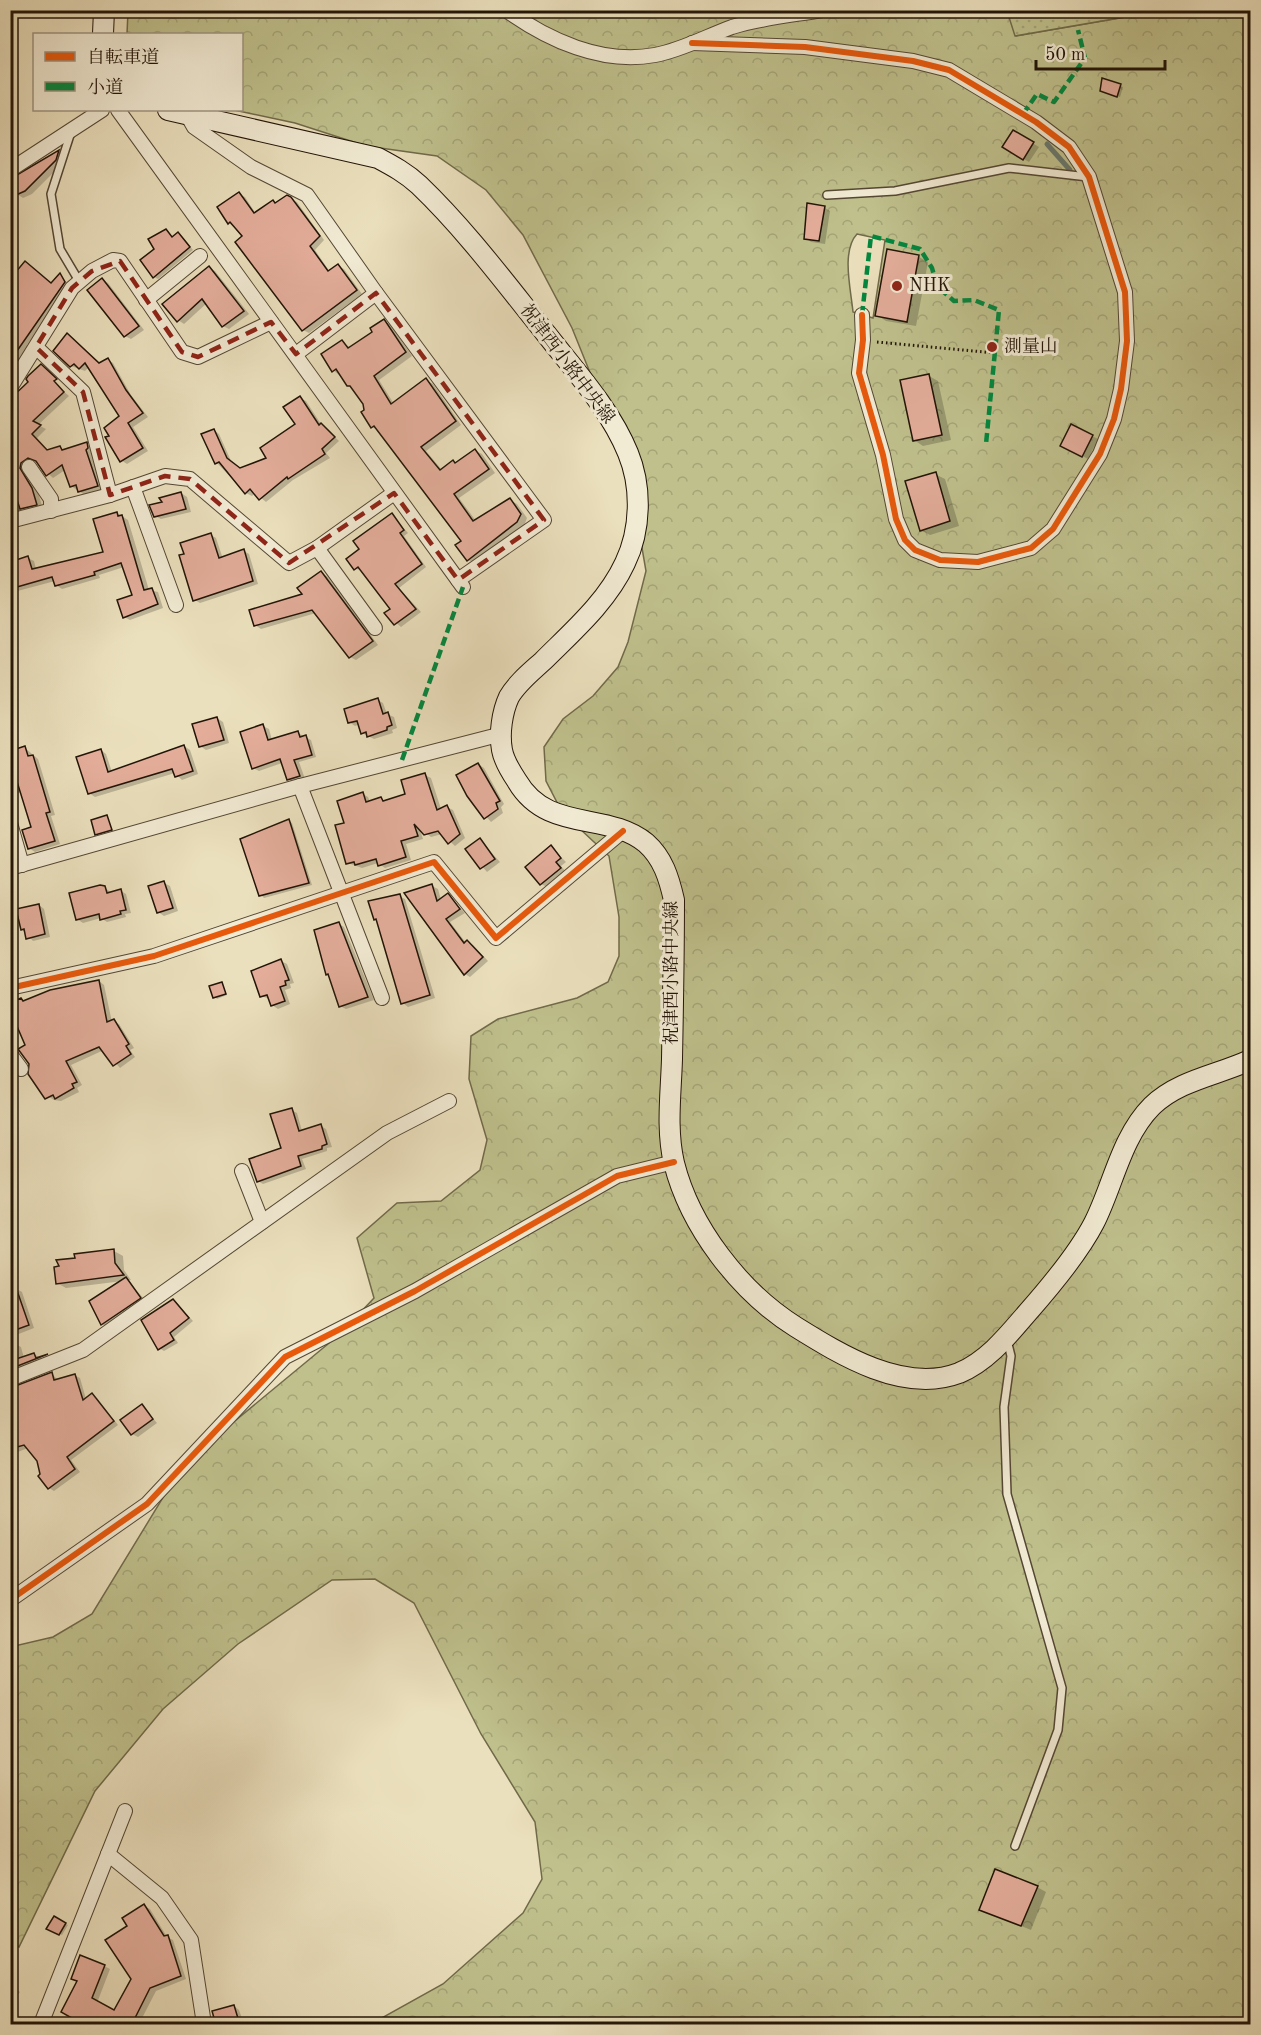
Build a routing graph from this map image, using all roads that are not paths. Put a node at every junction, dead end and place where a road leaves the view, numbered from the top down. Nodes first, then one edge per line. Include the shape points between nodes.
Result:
1 (104, 10) edge
2 (506, 10) edge
3 (822, 10) edge
4 (104, 33) edge
5 (692, 42) junction
6 (101, 111) edge
7 (119, 111) edge
8 (177, 112) edge
9 (71, 132) junction
10 (10, 170) edge
11 (1089, 177) junction
12 (827, 195) dead end
13 (200, 256) dead end
14 (79, 282) junction
15 (376, 293) junction
16 (146, 300) junction
17 (862, 315) dead end
18 (271, 322) junction
19 (36, 347) junction
20 (296, 354) junction
21 (10, 388) edge
22 (29, 467) dead end
23 (133, 487) junction
24 (394, 493) junction
25 (110, 495) junction
26 (51, 511) junction
27 (10, 521) edge
28 (317, 548) junction
29 (176, 605) dead end
30 (375, 628) dead end
31 (502, 734) junction
32 (300, 786) junction
33 (10, 823) edge
34 (623, 831) junction
35 (16, 867) edge
36 (341, 894) junction
37 (10, 988) edge
38 (382, 998) dead end
39 (10, 1054) edge
40 (1251, 1060) edge
41 (21, 1069) dead end
42 (449, 1101) dead end
43 (674, 1162) junction
44 (242, 1171) dead end
45 (262, 1222) junction
46 (1006, 1336) junction
47 (10, 1379) edge
48 (10, 1600) edge
49 (125, 1812) dead end
50 (1015, 1846) dead end
51 (108, 1854) junction
52 (40, 2025) edge
53 (204, 2025) edge

1 - 4 main road
2 - 5 street via 544,34 605,55 655,55
3 - 5 street via 735,26
5 - 11 street via 805,47 913,61 949,70 1036,122 1069,147
6 - 9 street
7 - 18 street
8 - 15 street via 251,167 308,195
8 - 31 main road, 祝津西小路中央線 via 378,158 399,169 469,240 597,399 617,431 628,454 638,505 626,562 609,591 510,695
9 - 10 street
9 - 14 lane via 51,194 60,249
11 - 12 lane via 1009,168 895,191
11 - 17 street via 1125,292 1127,341 1121,389 1100,454 1081,488 1053,529 1031,548 978,562 940,560 915,550 905,540 896,519 883,455 859,373
13 - 16 street
14 - 16 street via 113,260 120,261
14 - 19 street
15 - 20 street
15 - 24 street via 544,520 461,583
16 - 18 street via 182,352 198,357
18 - 20 street
19 - 21 street
19 - 25 street via 83,392
20 - 24 street
22 - 26 street via 51,499
23 - 25 street
23 - 28 street via 165,476 190,478 289,563
23 - 29 street
24 - 28 street
25 - 26 street
26 - 27 street
28 - 30 street
31 - 32 street
31 - 34 main road, 祝津西小路中央線 via 503,754 520,787 533,802 550,812
32 - 35 street
32 - 36 street
33 - 35 street
34 - 36 street via 496,938 434,862
34 - 43 main road, 祝津西小路中央線 via 654,852 667,872 674,900 670,1122
36 - 37 street via 154,956
36 - 38 street
39 - 41 street
40 - 46 main road, 祝津西小路中央線 via 1170,1092 1152,1106 1135,1127 1093,1225 1041,1297
42 - 45 street via 387,1133
43 - 46 main road, 祝津西小路中央線 via 690,1204 734,1274 785,1321 820,1342 891,1374 938,1378 980,1361
43 - 48 street via 617,1176 415,1291 285,1357 147,1504
44 - 45 street
45 - 47 street via 83,1350
46 - 50 lane via 1011,1356 1004,1407 1007,1494 1062,1688 1058,1730
49 - 51 street
51 - 52 street
51 - 53 street via 162,1898 191,1940

